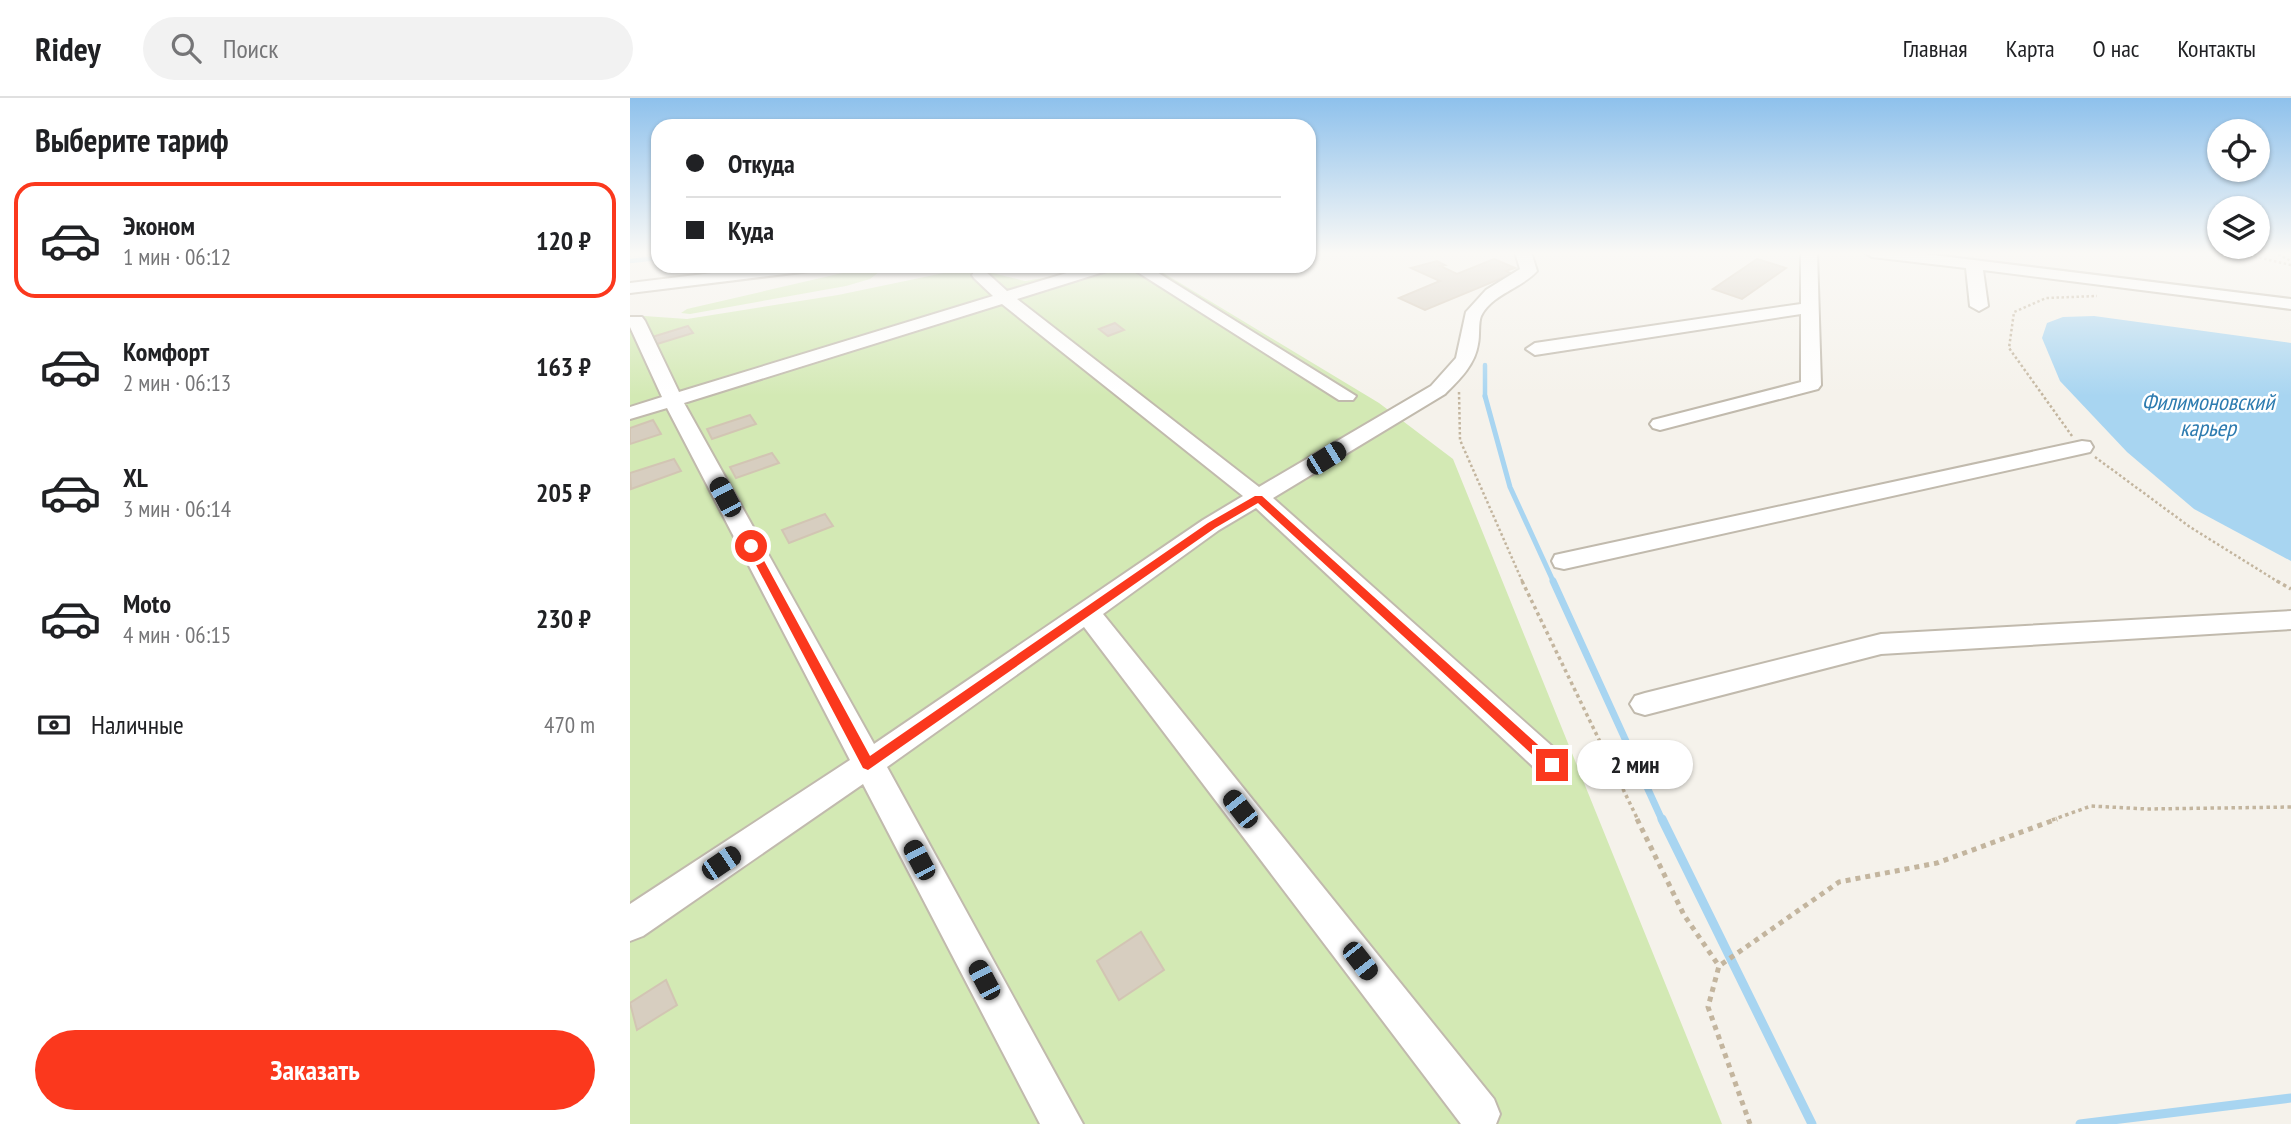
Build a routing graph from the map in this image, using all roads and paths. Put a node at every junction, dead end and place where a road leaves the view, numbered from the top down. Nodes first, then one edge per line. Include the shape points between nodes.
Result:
1 (999, 300) edge
2 (1007, 300) edge
3 (1191, 300) edge
4 (1487, 300) edge
5 (1809, 300) edge
6 (1978, 300) edge
7 (2042, 300) edge
8 (2258, 300) edge
9 (2291, 304) edge
10 (1979, 306) dead end
11 (1809, 308) junction
12 (636, 321) dead end
13 (1535, 349) dead end
14 (1458, 370) junction
15 (1346, 396) dead end
16 (673, 400) junction
17 (630, 414) edge
18 (1660, 424) dead end
19 (2082, 447) junction
20 (1259, 498) junction
21 (1564, 561) dead end
22 (2291, 589) edge
23 (1087, 612) junction
24 (2291, 620) edge
25 (1645, 704) dead end
26 (868, 764) junction
27 (1552, 765) dead end
28 (2291, 807) edge
29 (630, 924) edge
30 (1719, 966) junction
31 (1479, 1114) dead end
32 (1062, 1124) edge
33 (1750, 1124) edge

1 - 16 lane
2 - 20 lane
3 - 15 lane
4 - 14 lane via 1472,316 1471,347
5 - 11 lane
6 - 10 lane
7 - 19 path via 2014,312 2009,348
8 - 9 lane
11 - 13 lane
11 - 18 lane via 1811,385
12 - 16 lane
14 - 20 lane via 1438,390
14 - 30 path via 1460,440 1522,580 1678,903
16 - 17 lane
16 - 26 lane
19 - 21 lane
19 - 22 path via 2228,554
20 - 23 lane
20 - 27 lane
23 - 26 lane
23 - 31 lane
24 - 25 lane via 1881,644
26 - 29 lane
26 - 32 lane
28 - 30 path via 2091,806 1937,863 1839,882
30 - 33 path via 1708,1007

